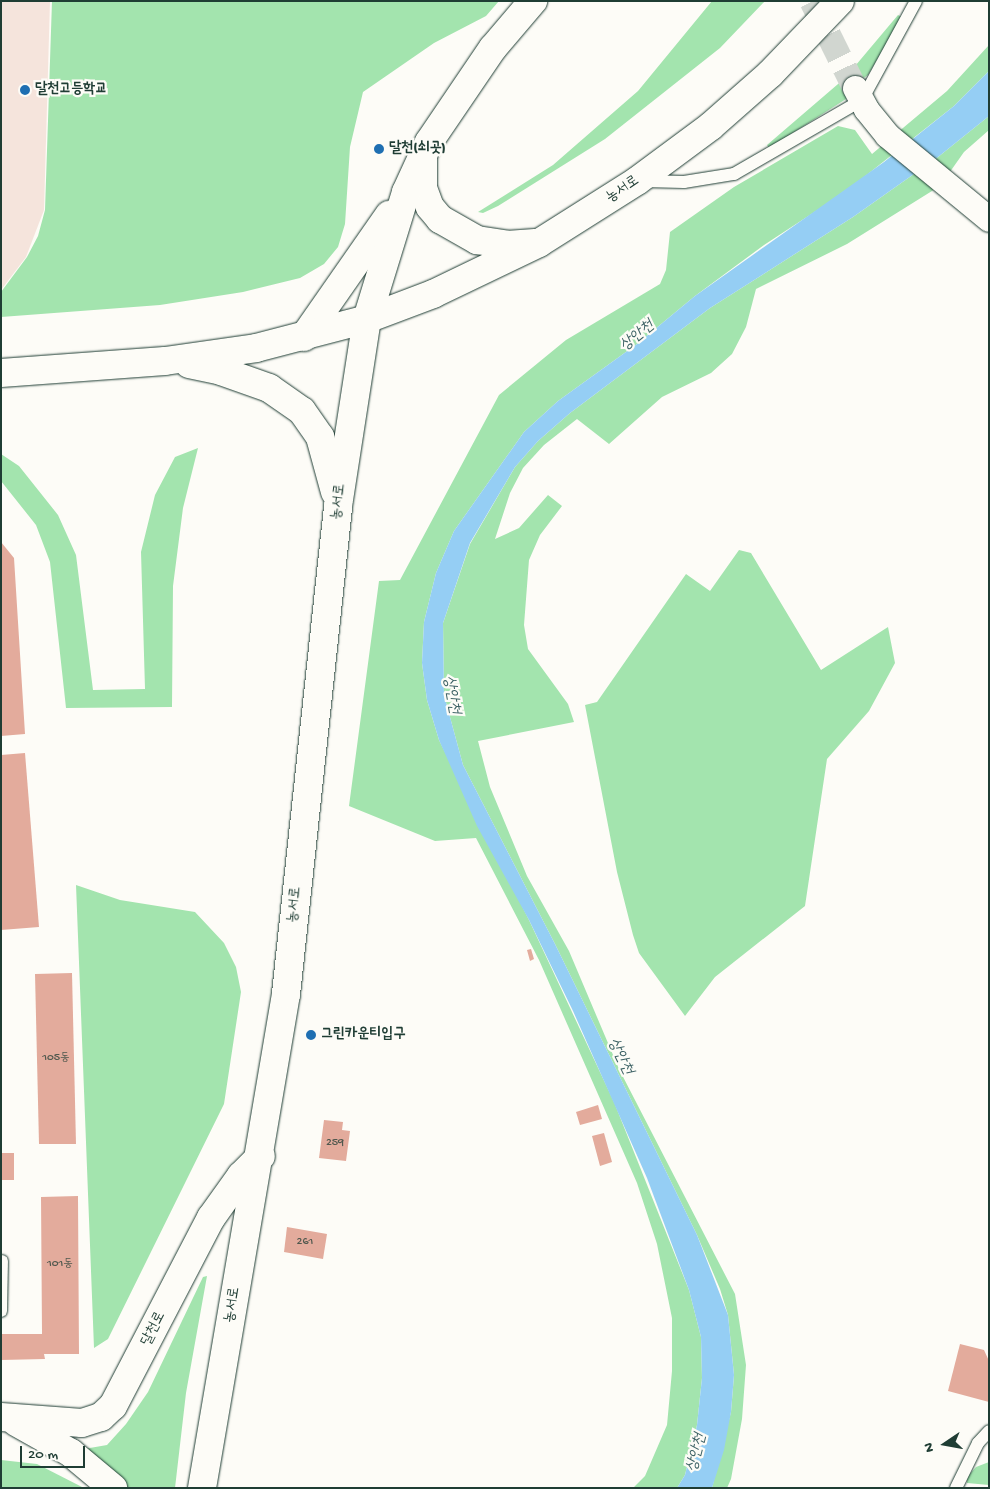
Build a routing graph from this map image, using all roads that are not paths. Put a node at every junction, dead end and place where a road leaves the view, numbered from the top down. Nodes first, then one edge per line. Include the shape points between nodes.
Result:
1 (533, 1) edge
2 (840, 1) edge
3 (916, 1) edge
4 (858, 94) junction
5 (424, 154) junction
6 (637, 182) junction
7 (406, 192) junction
8 (989, 219) edge
9 (539, 243) junction
10 (367, 319) junction
11 (304, 337) junction
12 (165, 361) junction
13 (1, 373) edge
14 (338, 506) junction
15 (261, 1156) junction
16 (2, 1261) edge
17 (1, 1311) edge
18 (4, 1418) edge
19 (989, 1431) edge
20 (113, 1488) edge
21 (202, 1488) edge
22 (956, 1488) edge

1 - 5 street, 농서로 via 456,98
2 - 6 street, 농서로 via 770,74 711,126
3 - 4 lane
4 - 6 lane via 734,174 684,182
4 - 8 street via 887,135
5 - 7 street, 농서로
5 - 9 street via 420,173 423,188 430,207 440,219 478,240 507,245
6 - 9 street, 농서로
7 - 10 street, 농서로
7 - 11 street
9 - 10 street, 농서로 via 433,294
10 - 11 street
10 - 14 street, 농서로
11 - 12 street via 215,355
12 - 13 street
12 - 14 street via 244,379 287,398 302,411 320,436
14 - 15 street, 농서로 via 286,994
15 - 18 street, 달천로 via 240,1176 210,1218 113,1406 101,1417 82,1423
15 - 21 street, 농서로
16 - 17 lane
18 - 20 street via 72,1453
19 - 22 lane via 978,1443

